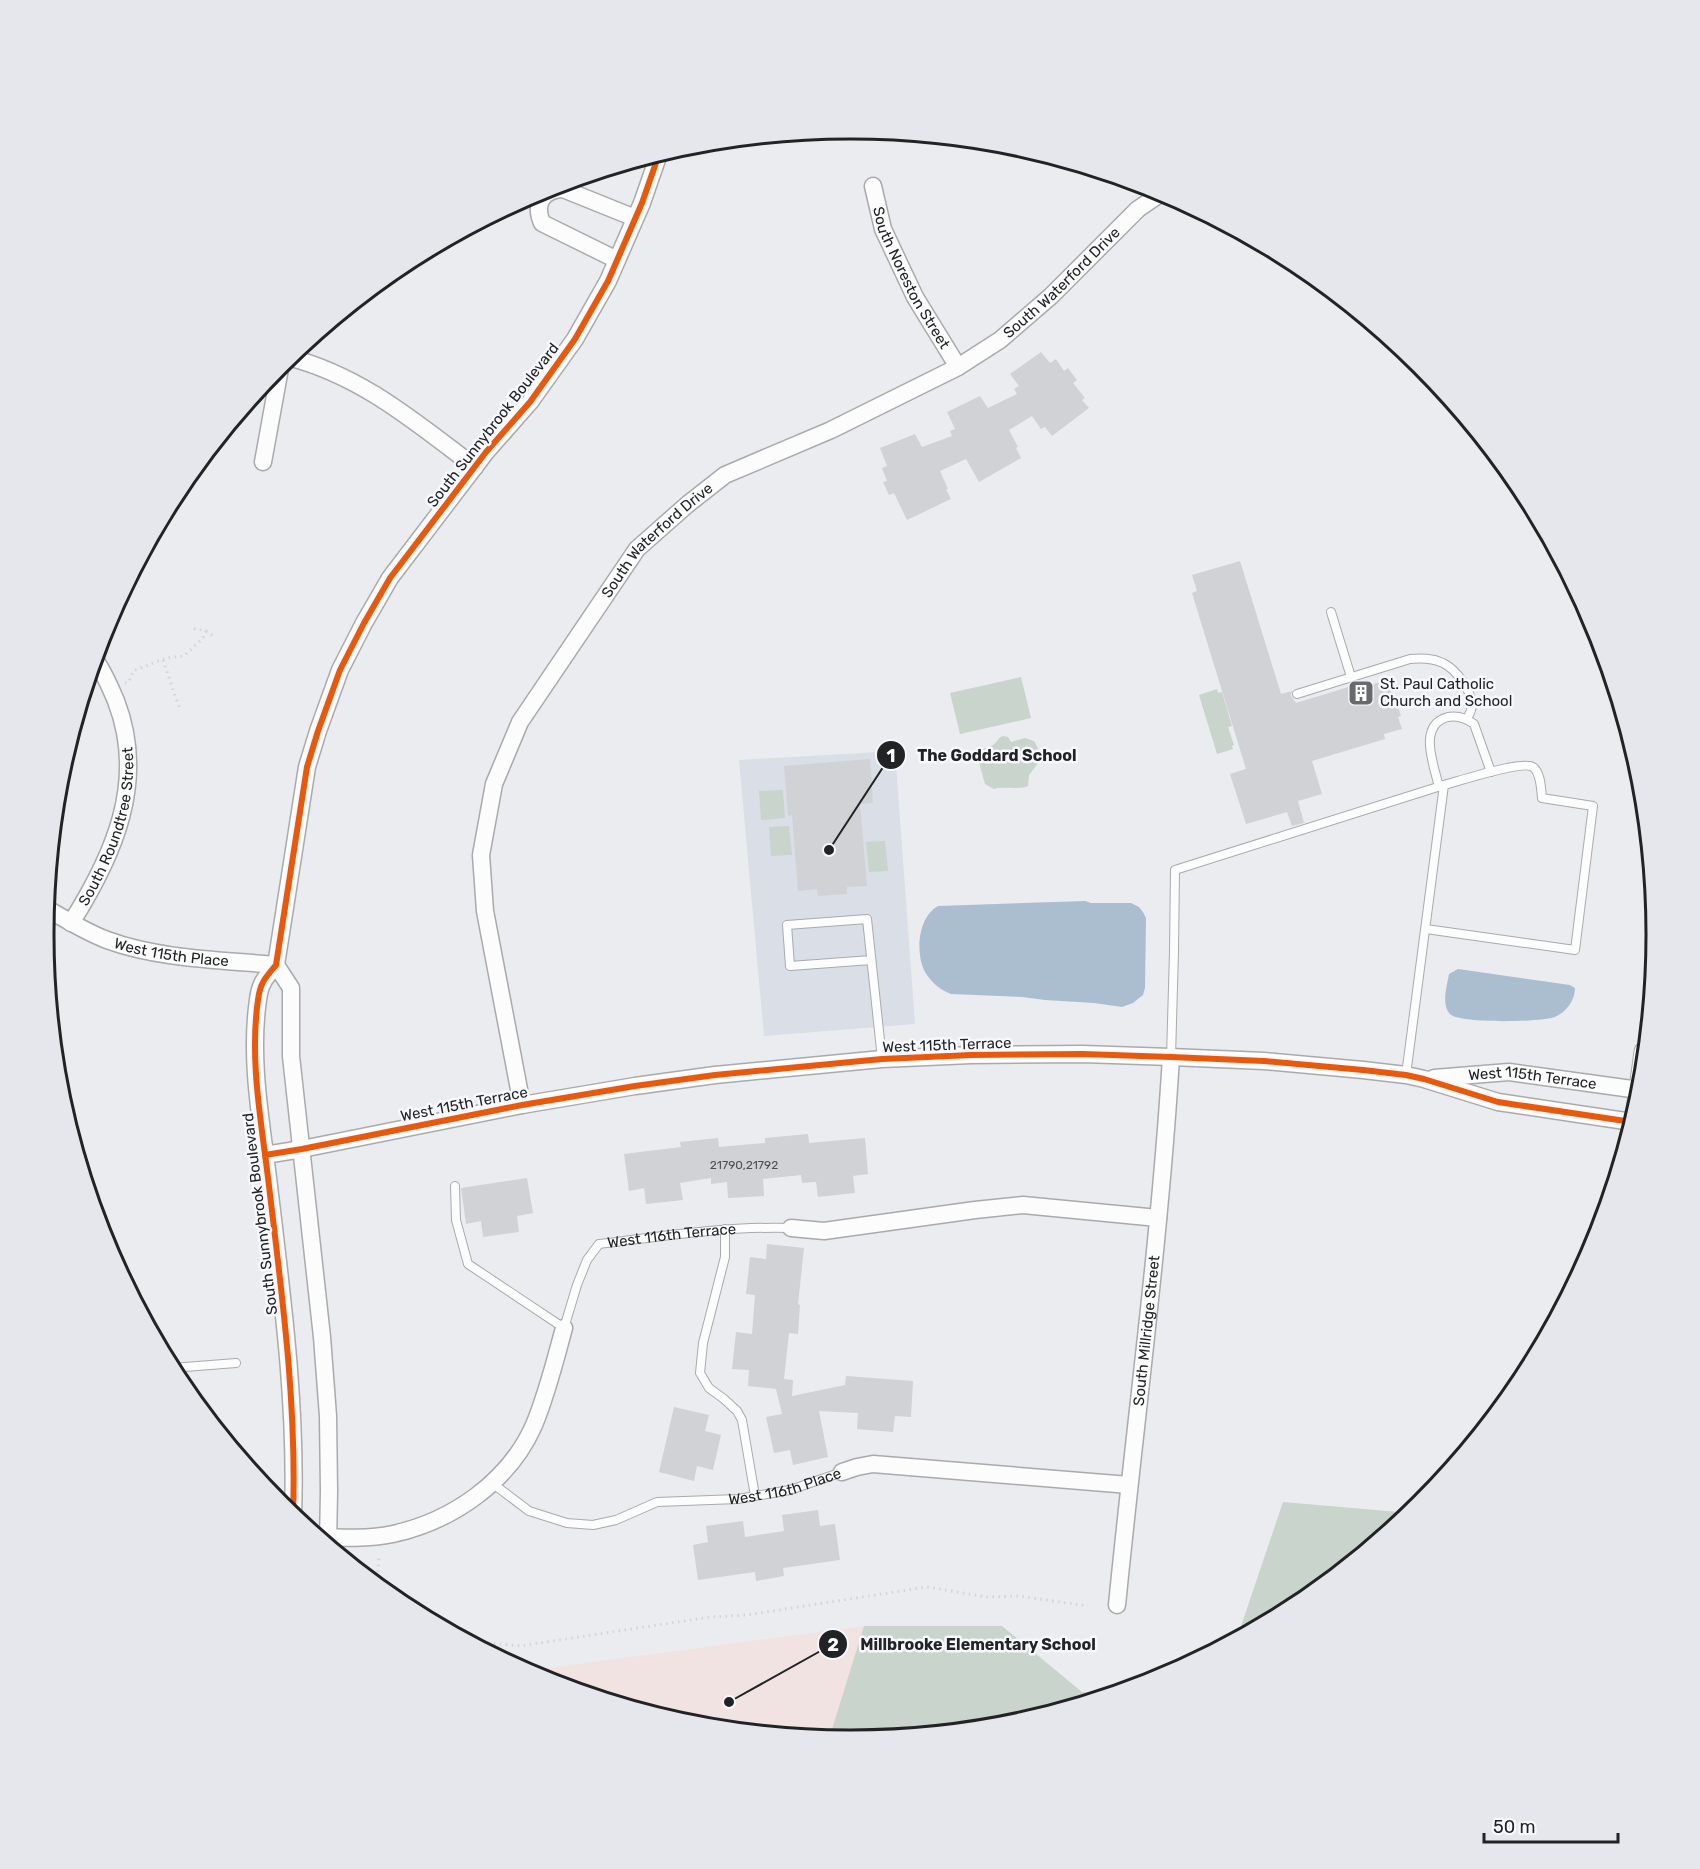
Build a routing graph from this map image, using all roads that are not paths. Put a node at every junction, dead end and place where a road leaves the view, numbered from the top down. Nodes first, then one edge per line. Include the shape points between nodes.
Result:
1 (656, 163) edge
2 (873, 186) dead end
3 (567, 191) edge
4 (1154, 198) edge
5 (541, 201) edge
6 (635, 218) junction
7 (617, 260) junction
8 (299, 361) edge
9 (958, 367) junction
10 (277, 382) edge
11 (263, 462) dead end
12 (475, 467) junction
13 (1330, 612) dead end
14 (101, 667) edge
15 (1351, 677) junction
16 (1297, 694) dead end
17 (1467, 719) junction
18 (1491, 772) junction
19 (1441, 786) junction
20 (55, 913) edge
21 (71, 923) junction
22 (1426, 929) junction
23 (871, 960) junction
24 (276, 965) junction
25 (1171, 1057) junction
26 (882, 1059) junction
27 (1406, 1075) junction
28 (1424, 1079) junction
29 (1630, 1095) edge
30 (522, 1105) junction
31 (1624, 1121) edge
32 (302, 1149) junction
33 (265, 1155) junction
34 (454, 1186) dead end
35 (1158, 1218) junction
36 (791, 1228) joint
37 (725, 1229) junction
38 (564, 1328) junction
39 (236, 1363) dead end
40 (182, 1367) edge
41 (842, 1472) joint
42 (492, 1483) junction
43 (1129, 1485) junction
44 (755, 1496) junction
45 (293, 1503) edge
46 (326, 1533) edge
47 (333, 1539) edge
48 (1117, 1605) dead end

1 - 6 street, South Sunnybrook Boulevard
2 - 9 street, South Noreston Street via 883,229 915,297
3 - 6 street
4 - 9 street, South Waterford Drive via 1138,209 1051,297 1000,340
5 - 7 street via 538,214 542,223
6 - 7 street, South Sunnybrook Boulevard
7 - 12 street, South Sunnybrook Boulevard via 575,339 530,402
8 - 12 street via 378,395
9 - 30 street, South Waterford Drive via 831,430 725,475 688,504 638,549 520,722 494,784 481,855 485,911
10 - 11 street
12 - 24 street, South Sunnybrook Boulevard via 390,578 340,670 307,767
13 - 15 lane
14 - 21 street, South Roundtree Street via 120,713 128,778 123,814 111,848
15 - 16 lane
15 - 17 lane via 1410,659 1426,658 1445,664 1467,690 1472,707
17 - 18 lane via 1474,724
17 - 19 lane via 1450,717 1431,729 1431,750
18 - 19 lane
18 - 22 lane via 1528,765 1539,774 1542,798 1593,806 1575,950
19 - 22 lane
19 - 25 lane via 1175,870
20 - 21 street, West 115th Place
21 - 24 street, West 115th Place via 108,940 150,951
22 - 27 lane
23 - 23 lane via 867,919 788,925 790,966
23 - 26 lane
24 - 32 street via 291,988 291,1056
24 - 33 street, South Sunnybrook Boulevard via 262,982 256,1020
25 - 26 street, West 115th Terrace via 1021,1054
25 - 27 street, West 115th Terrace via 1264,1061
25 - 35 street, South Millridge Street
26 - 30 street, West 115th Terrace via 715,1075
27 - 28 street, West 115th Terrace
28 - 29 street, West 115th Terrace via 1509,1072
28 - 31 street, West 115th Terrace via 1498,1101
30 - 32 street, West 115th Terrace
32 - 33 street, West 115th Terrace
32 - 46 street via 328,1416
33 - 45 street, South Sunnybrook Boulevard via 291,1387
34 - 38 lane via 456,1220 468,1264
35 - 36 street, West 116th Terrace via 1023,1205 824,1231
35 - 43 street, South Millridge Street
36 - 37 lane, West 116th Terrace
37 - 38 lane, West 116th Terrace via 599,1244 587,1260
37 - 44 lane via 725,1257 703,1343 700,1373 709,1388 742,1420
38 - 42 street, West 116th Terrace via 533,1427
39 - 40 lane
41 - 43 street, West 116th Place via 873,1464
41 - 44 lane, West 116th Place via 790,1490
42 - 44 lane, West 116th Place via 529,1511 567,1523 593,1526 657,1502
42 - 47 street, West 116th Terrace via 441,1518 415,1528
43 - 48 street, South Millridge Street

